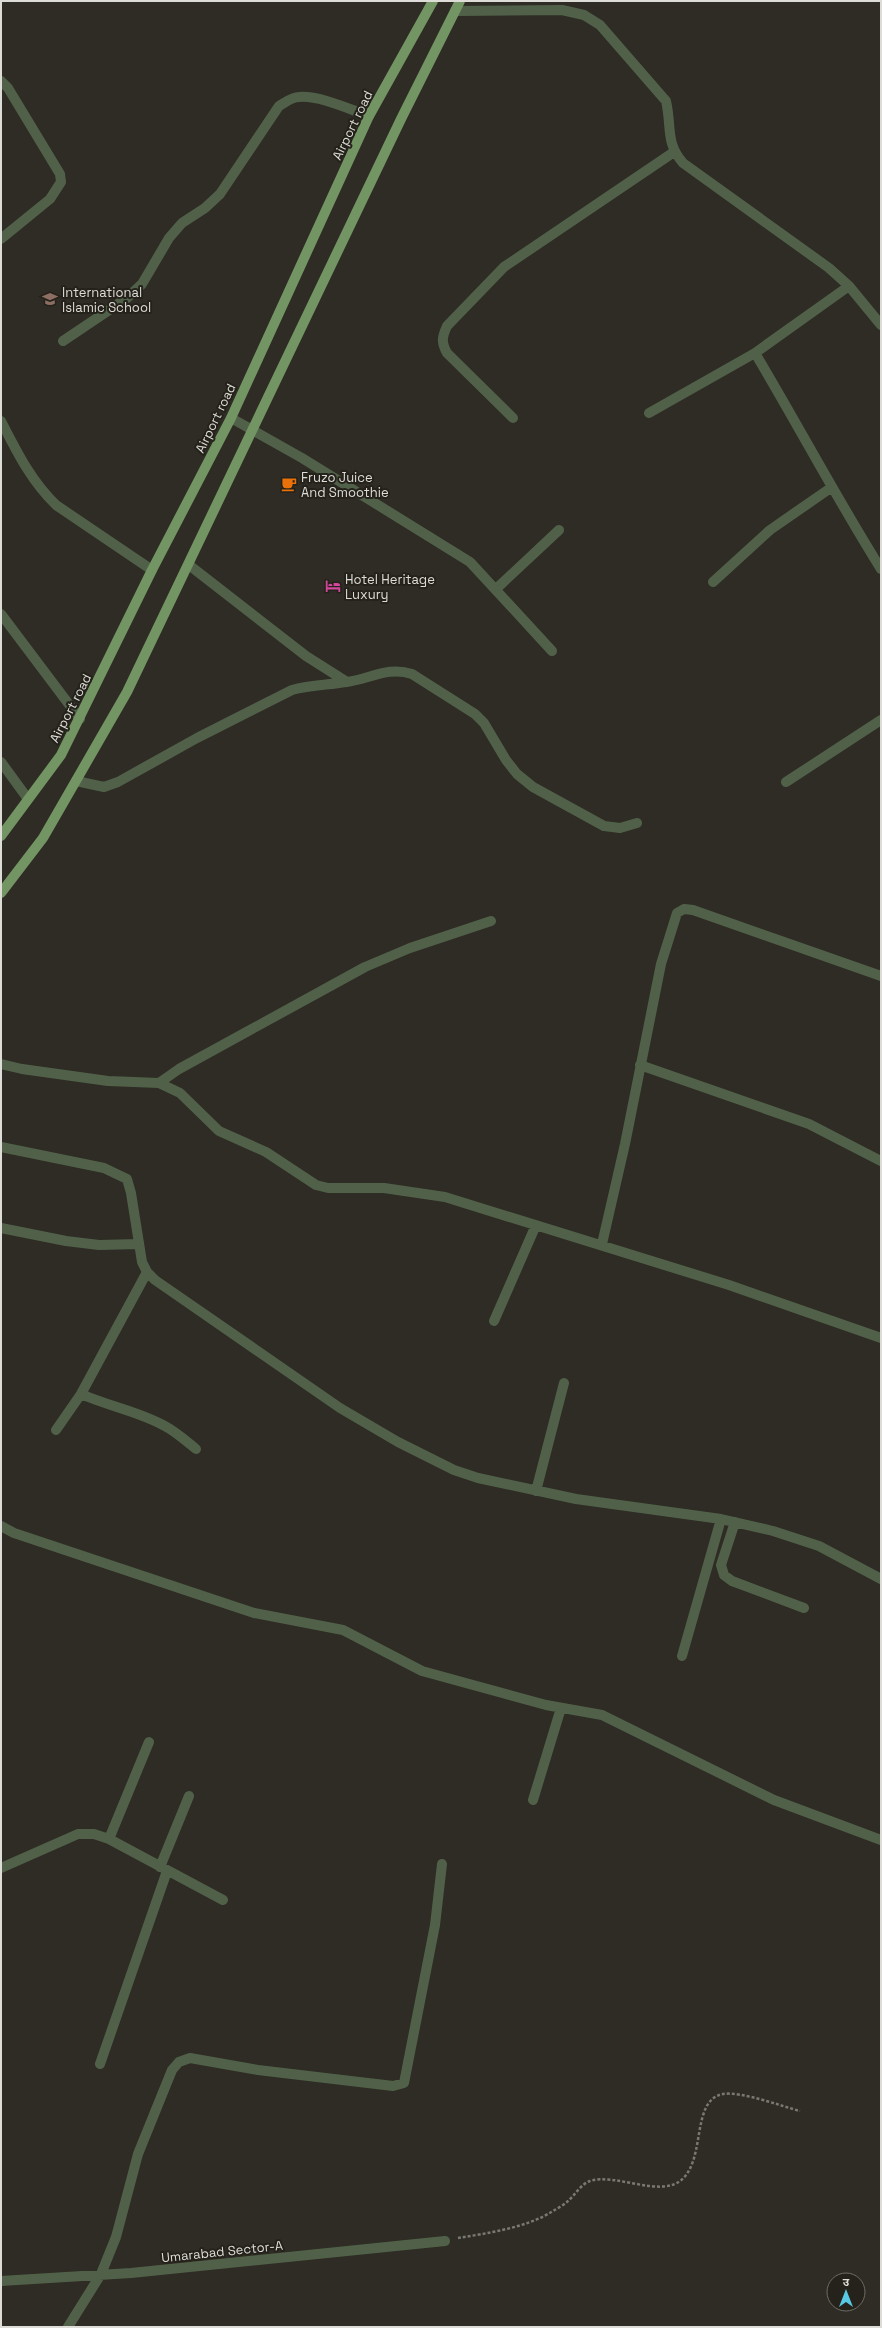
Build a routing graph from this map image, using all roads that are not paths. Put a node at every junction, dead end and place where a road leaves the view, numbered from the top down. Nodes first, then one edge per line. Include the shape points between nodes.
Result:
1 (432, 1) edge
2 (460, 1) edge
3 (455, 11) junction
4 (1, 82) edge
5 (370, 116) junction
6 (674, 152) junction
7 (1, 239) edge
8 (849, 286) junction
9 (881, 325) edge
10 (63, 341) dead end
11 (755, 354) junction
12 (649, 413) dead end
13 (231, 418) junction
14 (513, 418) dead end
15 (1, 421) edge
16 (253, 430) junction
17 (832, 487) junction
18 (559, 530) dead end
19 (190, 565) junction
20 (881, 569) edge
21 (152, 570) junction
22 (713, 582) dead end
23 (496, 589) junction
24 (1, 614) edge
25 (552, 651) dead end
26 (347, 682) junction
27 (80, 719) junction
28 (881, 720) edge
29 (1, 762) edge
30 (76, 781) junction
31 (786, 782) dead end
32 (28, 800) junction
33 (637, 823) dead end
34 (1, 836) edge
35 (1, 893) edge
36 (491, 921) dead end
37 (881, 976) edge
38 (1, 1064) edge
39 (640, 1065) junction
40 (159, 1083) junction
41 (1, 1147) edge
42 (881, 1161) edge
43 (536, 1225) junction
44 (1, 1228) edge
45 (138, 1244) junction
46 (602, 1244) junction
47 (147, 1272) junction
48 (494, 1321) dead end
49 (881, 1338) edge
50 (564, 1383) dead end
51 (81, 1394) junction
52 (56, 1430) dead end
53 (196, 1449) dead end
54 (536, 1491) junction
55 (721, 1519) junction
56 (735, 1522) junction
57 (1, 1526) edge
58 (881, 1579) edge
59 (804, 1608) dead end
60 (682, 1656) dead end
61 (561, 1708) junction
62 (149, 1742) dead end
63 (189, 1796) dead end
64 (533, 1800) dead end
65 (108, 1839) junction
66 (881, 1840) edge
67 (442, 1864) dead end
68 (1, 1868) edge
69 (163, 1869) junction
70 (223, 1900) dead end
71 (100, 2064) dead end
72 (445, 2241) road end
73 (101, 2274) junction
74 (1, 2281) edge
75 (68, 2327) edge

1 - 5 main road, Airport road
2 - 3 main road
3 - 6 street via 562,10 584,15 600,25 666,100 670,144
3 - 16 main road
4 - 7 street via 8,88 60,174 61,182 50,199
5 - 10 street via 312,97 299,97 279,106 220,194 205,208 182,223 168,238 142,284 127,298
5 - 13 main road, Airport road
6 - 8 street via 683,163 771,225
6 - 14 street via 504,267 446,326 442,340 448,353
8 - 9 street
8 - 11 street
11 - 12 street
11 - 17 street via 805,436
13 - 16 street
13 - 21 main road, Airport road
15 - 21 street via 33,480 44,494 56,505
16 - 19 main road
16 - 23 street via 470,562
17 - 20 street
17 - 22 street via 770,530
18 - 23 street
19 - 26 street via 306,656
19 - 30 main road via 127,692
21 - 27 main road, Airport road
23 - 25 street
24 - 27 street
26 - 30 street via 292,690 118,782 104,787
26 - 33 street via 388,671 401,670 412,674 475,714 484,723 517,774 533,787 604,826 620,828
27 - 32 main road, Airport road via 61,755
28 - 31 street
29 - 32 street
30 - 35 main road via 43,838
32 - 34 main road, Airport road
36 - 40 street via 410,948 364,967 179,1069
37 - 39 street via 684,909 677,913 673,920
38 - 40 street via 108,1081
39 - 42 street via 802,1121
39 - 46 street via 617,1183
40 - 43 street via 180,1093 219,1131 266,1152 316,1185 328,1188 415,1191
41 - 45 street via 104,1168 122,1176 126,1179 131,1193
43 - 46 street
43 - 48 street
44 - 45 street via 99,1245
45 - 47 street
46 - 49 street
47 - 51 street
47 - 54 street via 296,1378 398,1442 454,1470
50 - 54 street
51 - 52 street
51 - 53 street via 162,1424
54 - 55 street
55 - 56 street
55 - 60 street
56 - 58 street via 819,1546
56 - 59 street via 721,1566 724,1575 732,1581
57 - 61 street via 254,1613 343,1630 422,1671
61 - 64 street
61 - 66 street via 602,1715 774,1800
62 - 65 street
63 - 69 street
65 - 68 street via 94,1834 78,1834
65 - 69 street
67 - 73 street via 435,1925 404,2083 393,2086 258,2070 190,2058 179,2062 172,2070 138,2154 116,2237
69 - 70 street
69 - 71 street
72 - 73 street, Umarabad Sector-A
73 - 74 street, Umarabad Sector-A via 64,2279
73 - 75 street

